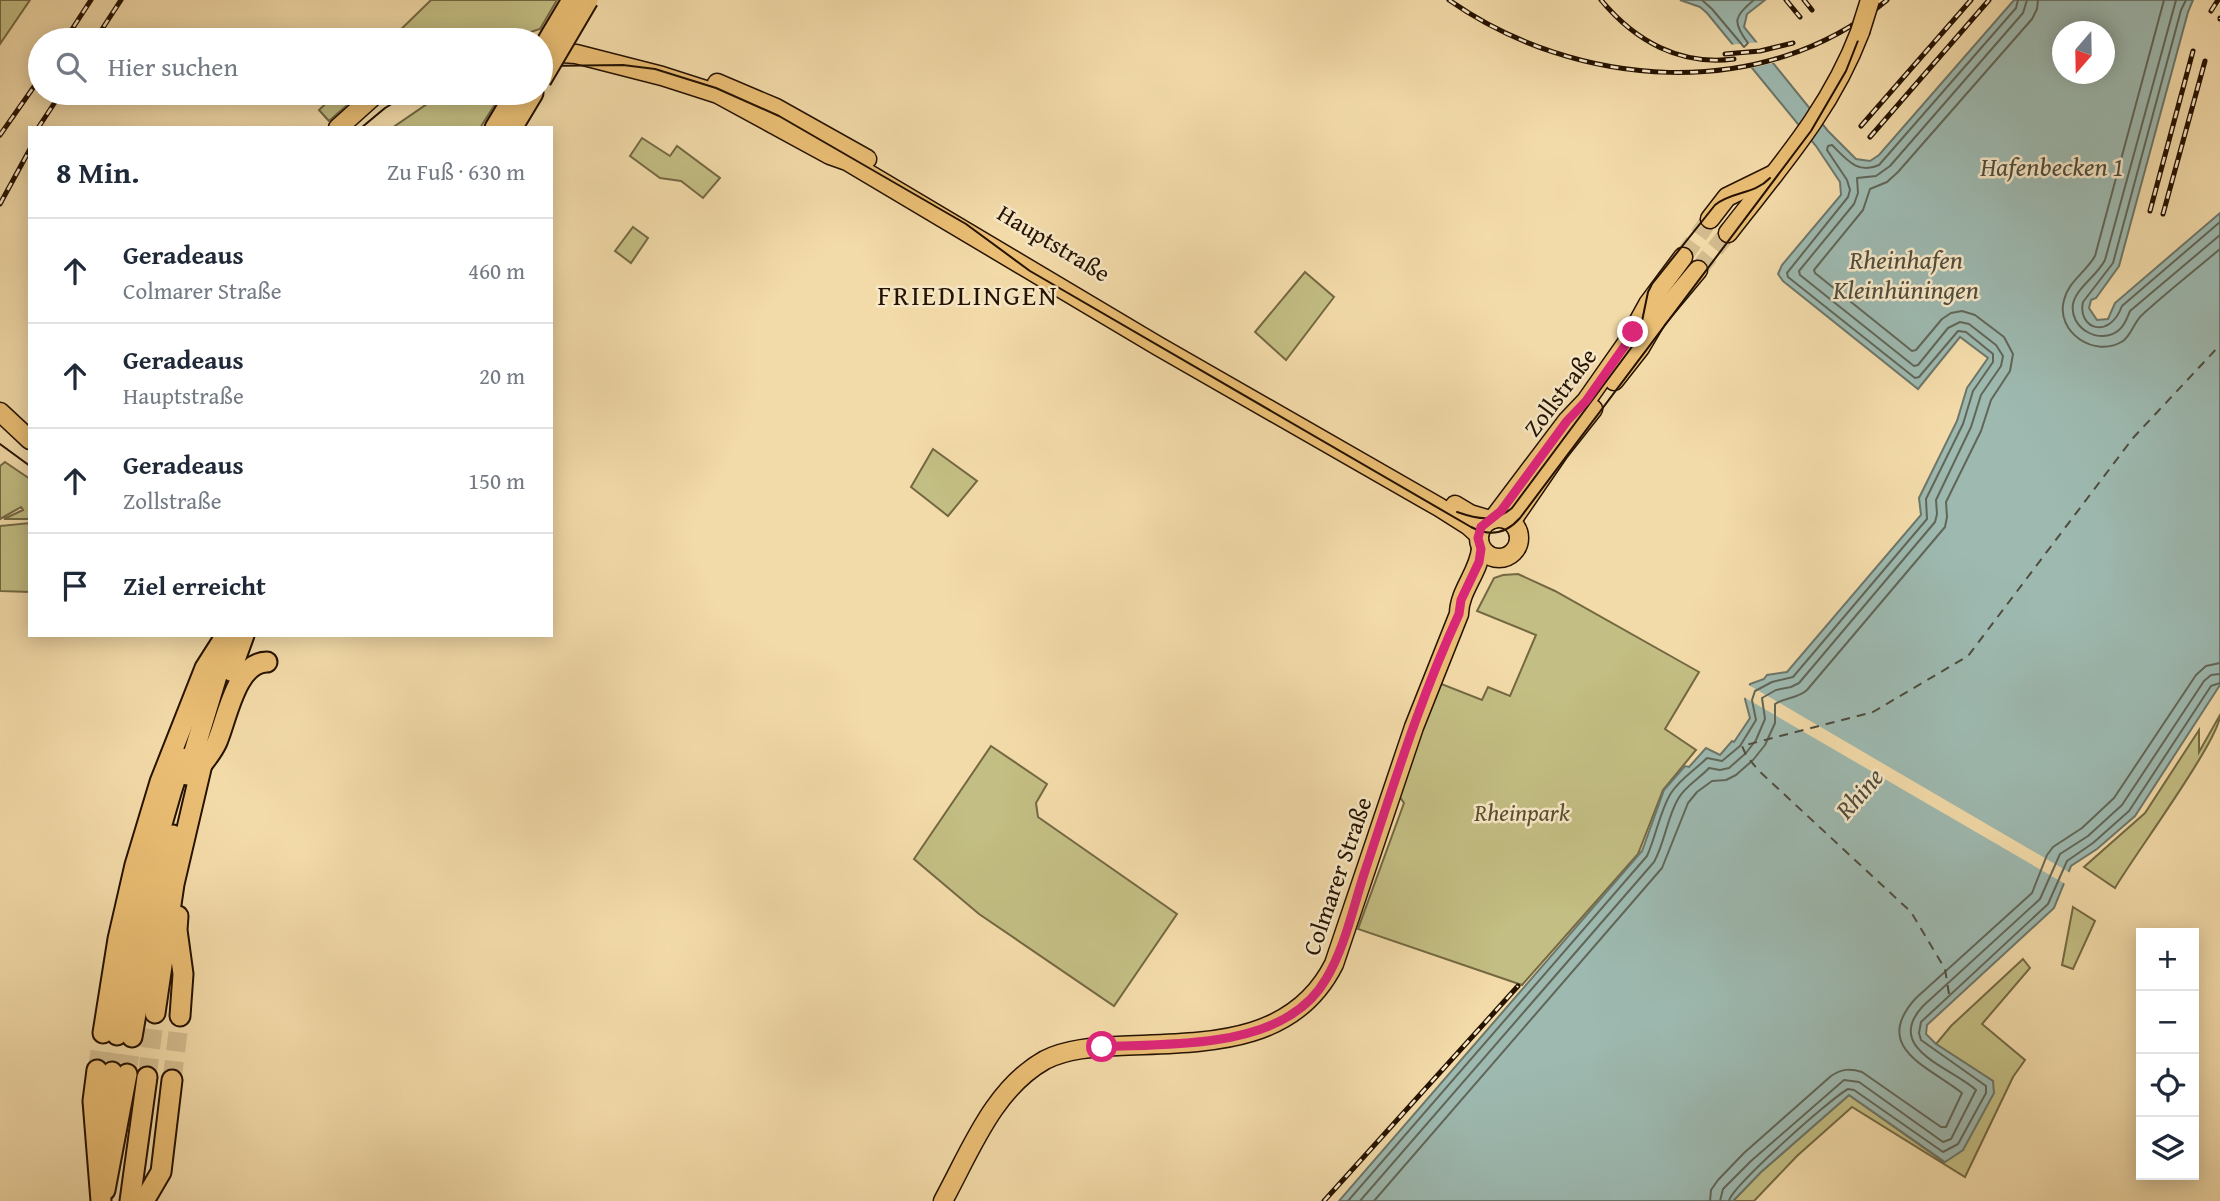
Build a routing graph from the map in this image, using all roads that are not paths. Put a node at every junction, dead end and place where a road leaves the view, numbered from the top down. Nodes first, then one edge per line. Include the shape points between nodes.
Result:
1 (572, 0) edge
2 (588, 0) edge
3 (1870, 0) edge
4 (553, 31) edge
5 (553, 52) edge
6 (576, 54) junction
7 (553, 60) edge
8 (364, 105) edge
9 (511, 105) edge
10 (522, 105) edge
11 (503, 125) edge
12 (340, 126) edge
13 (1778, 172) junction
14 (1710, 219) tunnel mouth
15 (1728, 233) tunnel mouth
16 (1683, 257) tunnel mouth
17 (1698, 270) tunnel mouth
18 (0, 411) edge
19 (28, 439) edge
20 (1498, 520) junction
21 (1484, 547) junction
22 (227, 637) edge
23 (243, 637) edge
24 (267, 662) dead end
25 (201, 766) junction
26 (174, 884) junction
27 (155, 1013) tunnel mouth
28 (180, 1016) tunnel mouth
29 (117, 1035) tunnel mouth
30 (112, 1072) tunnel mouth
31 (147, 1077) tunnel mouth
32 (172, 1080) tunnel mouth
33 (102, 1201) edge
34 (130, 1201) edge
35 (144, 1201) edge
36 (943, 1201) edge

1 - 4 highway, bridge
2 - 7 highway, bridge
3 - 13 main road, bridge via 1839,79
5 - 6 main road, Hauptstraße
6 - 20 main road, Hauptstraße via 584,51 667,66 776,108 1396,472 1470,514
6 - 21 main road, Hauptstraße via 718,94 847,161 1456,518
8 - 12 main road
9 - 11 highway
10 - 11 highway
13 - 14 main road via 1727,197
13 - 15 main road
16 - 20 main road, Zollstraße via 1586,401
17 - 20 main road, Zollstraße via 1559,452
18 - 19 main road
20 - 21 main road via 1481,527
20 - 21 main road via 1518,531 1517,546 1507,556
21 - 36 main road, Colmarer Straße via 1414,727 1334,964 1316,993 1289,1016 1243,1035 1102,1047 1047,1059 1017,1082 992,1112
22 - 29 highway via 173,785 132,942
23 - 25 highway
24 - 25 highway via 254,664 244,674 216,745
25 - 26 highway
26 - 27 highway
26 - 28 highway via 183,974
30 - 33 highway
31 - 34 highway
32 - 35 highway via 161,1172

